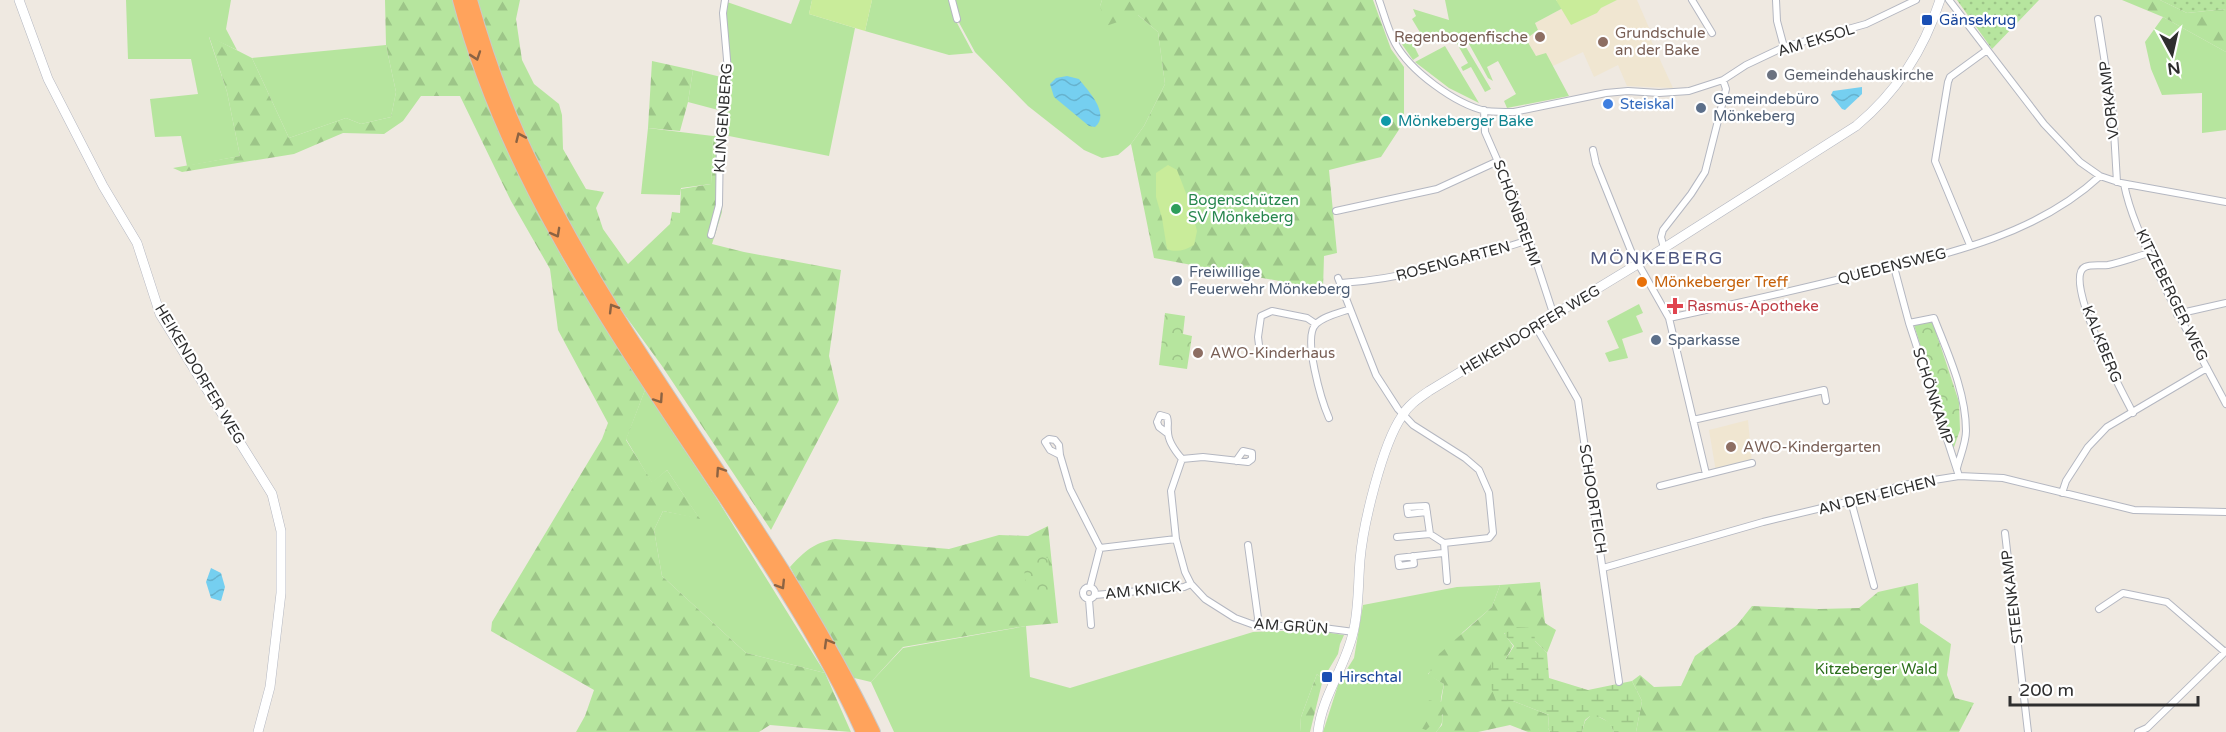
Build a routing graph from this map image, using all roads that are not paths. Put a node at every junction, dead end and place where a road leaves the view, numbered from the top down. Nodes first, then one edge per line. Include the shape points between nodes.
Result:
1 (19, 0) edge
2 (459, 0) edge
3 (471, 0) edge
4 (725, 0) edge
5 (952, 0) edge
6 (1379, 0) edge
7 (1692, 0) edge
8 (1776, 0) edge
9 (1916, 0) edge
10 (1940, 0) edge
11 (1949, 0) edge
12 (957, 19) dead end
13 (2098, 19) dead end
14 (1712, 33) dead end
15 (1784, 47) junction
16 (1988, 51) junction
17 (1723, 80) junction
18 (1484, 110) junction
19 (1593, 150) dead end
20 (1498, 161) junction
21 (2100, 176) junction
22 (2117, 182) junction
23 (2124, 184) junction
24 (2226, 202) edge
25 (1336, 211) dead end
26 (711, 235) dead end
27 (1529, 240) junction
28 (1970, 245) junction
29 (1664, 248) junction
30 (2149, 253) junction
31 (1640, 263) junction
32 (1894, 267) junction
33 (2226, 303) edge
34 (1350, 309) junction
35 (2177, 314) junction
36 (1554, 316) junction
37 (1669, 318) junction
38 (1909, 323) junction
39 (1316, 324) junction
40 (1536, 327) junction
41 (1260, 353) dead end
42 (2208, 368) junction
43 (2222, 390) edge
44 (1826, 401) dead end
45 (2226, 404) edge
46 (2133, 413) junction
47 (1403, 414) junction
48 (1329, 418) dead end
49 (1693, 420) junction
50 (1167, 433) dead end
51 (1060, 455) dead end
52 (1182, 459) junction
53 (1236, 460) dead end
54 (1752, 463) dead end
55 (1958, 472) junction
56 (1706, 474) junction
57 (1660, 486) dead end
58 (2062, 493) junction
59 (1851, 501) junction
60 (1427, 512) dead end
61 (2226, 512) edge
62 (751, 528) junction
63 (2005, 533) dead end
64 (1430, 534) junction
65 (1397, 537) dead end
66 (1176, 539) junction
67 (1444, 543) junction
68 (1248, 545) dead end
69 (1100, 548) junction
70 (1443, 553) junction
71 (1413, 556) dead end
72 (1603, 568) junction
73 (1447, 581) dead end
74 (1191, 584) junction
75 (1874, 586) dead end
76 (1090, 587) junction
77 (1095, 595) junction
78 (1089, 600) junction
79 (2099, 609) dead end
80 (1090, 625) dead end
81 (1257, 626) junction
82 (1354, 632) junction
83 (2225, 651) edge
84 (1619, 682) dead end
85 (258, 732) edge
86 (862, 732) edge
87 (874, 732) edge
88 (1318, 732) edge
89 (2028, 732) edge
90 (2138, 732) edge

1 - 85 street, HEIKENDORFER WEG via 48,79 103,186 138,243 160,314 272,494 280,531 281,593 270,687
2 -> 62 highway via 499,118 567,254 629,354
62 -> 3 highway via 552,204 499,88
4 - 26 street, KLINGENBERG via 728,71 720,138 719,205
5 - 12 street
6 - 18 street via 1395,44 1410,64 1435,85
7 - 14 street
8 - 15 street
9 - 15 street, AM EKSOL via 1866,24
10 - 29 street, HEIKENDORFER WEG via 1914,61 1872,113 1834,142
11 - 16 street
13 - 22 street, VORKAMP via 2113,114
15 - 17 street, AM EKSOL
16 - 21 street via 2044,124 2080,162
16 - 28 street via 1950,77 1936,148 1935,161
17 - 18 street, AM EKSOL via 1689,91 1616,92 1514,112
17 - 29 street via 1726,89 1705,172 1663,230
18 - 20 street, SCHÖNBREHM via 1485,132
19 - 31 street via 1631,251
20 - 25 street via 1437,189
20 - 27 street, SCHÖNBREHM
21 - 22 street
21 - 28 street, QUEDENSWEG via 2027,226
22 - 23 street
23 - 24 street
23 - 30 street, KITZEBERGER WEG via 2128,205
27 - 34 street, ROSENGARTEN via 1395,277 1339,280
27 - 36 street, SCHÖNBREHM
28 - 32 street, QUEDENSWEG
29 - 31 street, HEIKENDORFER WEG
30 - 35 street, KITZEBERGER WEG
30 - 46 street, KALKBERG via 2085,267 2079,278 2087,313 2106,362
31 - 36 street, HEIKENDORFER WEG
31 - 37 street
32 - 37 street, QUEDENSWEG
32 - 38 street, SCHÖNKAMP
33 - 35 street
34 - 39 street
34 - 47 street via 1376,375
35 - 42 street, KITZEBERGER WEG
36 - 40 street, HEIKENDORFER WEG
37 - 49 street
38 - 55 street, SCHÖNKAMP
38 - 55 street, SCHÖNKAMP via 1934,318 1964,402 1966,434
39 - 41 street via 1307,318 1267,312 1261,316
39 - 48 street via 1310,340
40 - 47 street, HEIKENDORFER WEG via 1429,391
40 - 72 street, SCHOORTEICH via 1578,400
42 - 43 street, KITZEBERGER WEG
42 - 46 street
43 - 45 street, KITZEBERGER WEG
44 - 49 street via 1824,390
46 - 58 street via 2108,428 2088,447
47 - 67 street via 1413,425 1465,458 1485,480 1493,533 1488,538
47 - 82 street, HEIKENDORFER WEG via 1380,471 1362,545
49 - 56 street
50 - 52 street
51 - 69 street via 1070,489
52 - 53 street
52 - 66 street, AM GRÜN via 1171,491
54 - 56 street
55 - 58 street, AN DEN EICHEN via 2003,478
55 - 59 street, AN DEN EICHEN
56 - 57 street
58 - 61 street, AN DEN EICHEN via 2133,510
59 - 72 street, AN DEN EICHEN
59 - 75 street
60 - 64 street
62 -> 86 highway
87 -> 62 highway via 836,657
63 - 89 street, STEENKAMP
64 - 65 street
64 - 67 street
66 - 69 street
66 - 74 street, AM GRÜN
67 - 70 street
68 - 81 street
69 - 76 street
70 - 71 street
70 - 73 street
72 - 84 street, SCHOORTEICH
74 - 77 street, AM KNICK
74 - 81 street, AM GRÜN via 1227,613
76 - 77 street, AM KNICK
76 - 78 street, AM KNICK via 1083,594
77 - 78 street, AM KNICK
78 - 80 street, AM KNICK
79 - 83 street via 2123,593 2167,603
81 - 82 street, AM GRÜN via 1308,626
82 - 88 street, HEIKENDORFER WEG via 1324,705
83 - 90 street via 2147,728

